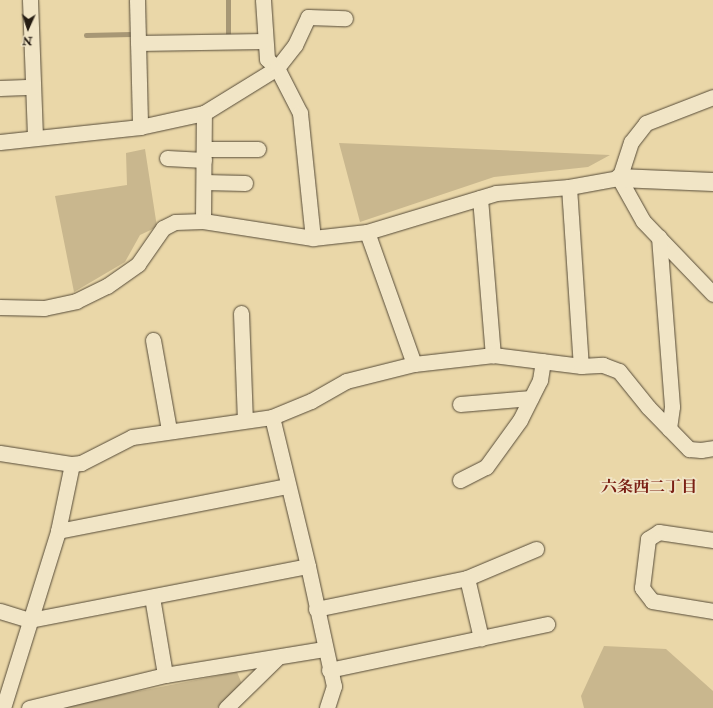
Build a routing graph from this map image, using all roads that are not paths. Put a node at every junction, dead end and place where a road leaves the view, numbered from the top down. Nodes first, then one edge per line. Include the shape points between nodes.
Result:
1 (30, 0) edge
2 (137, 0) edge
3 (263, 0) edge
4 (345, 18) dead end
5 (264, 41) junction
6 (138, 43) junction
7 (277, 68) junction
8 (33, 87) junction
9 (0, 88) edge
10 (713, 97) edge
11 (204, 112) junction
12 (140, 127) junction
13 (35, 138) junction
14 (0, 142) edge
15 (258, 149) dead end
16 (204, 154) junction
17 (167, 158) dead end
18 (619, 178) junction
19 (204, 182) junction
20 (713, 182) edge
21 (245, 183) dead end
22 (569, 187) junction
23 (480, 198) junction
24 (203, 221) junction
25 (367, 232) junction
26 (659, 237) junction
27 (313, 238) junction
28 (713, 294) edge
29 (0, 307) edge
30 (241, 313) dead end
31 (153, 340) dead end
32 (493, 355) junction
33 (543, 361) junction
34 (414, 364) junction
35 (581, 366) junction
36 (531, 398) junction
37 (460, 404) dead end
38 (272, 417) junction
39 (245, 420) junction
40 (669, 429) junction
41 (169, 430) junction
42 (713, 448) edge
43 (0, 453) edge
44 (72, 464) junction
45 (460, 480) dead end
46 (288, 486) junction
47 (58, 531) junction
48 (713, 540) edge
49 (536, 549) dead end
50 (308, 566) junction
51 (467, 578) junction
52 (152, 596) junction
53 (316, 609) junction
54 (0, 611) edge
55 (713, 611) edge
56 (30, 620) junction
57 (547, 624) dead end
58 (481, 638) junction
59 (324, 649) junction
60 (278, 657) junction
61 (329, 670) junction
62 (165, 675) junction
63 (3, 708) edge
64 (29, 708) edge
65 (226, 708) edge
66 (328, 708) edge

1 - 8 street
2 - 6 street
3 - 5 street
4 - 7 street via 308,17 296,45
5 - 6 street
5 - 7 street via 266,59
6 - 12 street
7 - 11 street
7 - 27 street via 300,113
8 - 9 street
8 - 13 street
10 - 18 street via 646,123 631,142
11 - 12 street
11 - 16 street
12 - 13 street
13 - 14 street
15 - 16 street
16 - 17 street
16 - 19 street
18 - 20 street
18 - 22 street
18 - 26 street via 643,221
19 - 21 street
19 - 24 street
22 - 23 street via 496,193
22 - 35 street
23 - 25 street
23 - 32 street
24 - 27 street
24 - 29 street via 175,222 163,228 138,264 107,286 76,301 44,308
25 - 27 street
25 - 34 street
26 - 28 street
26 - 40 street via 672,407
30 - 39 street
31 - 41 street
32 - 33 street
32 - 34 street
33 - 35 street
33 - 36 street via 540,380
34 - 38 street via 346,381
35 - 40 street via 603,365 620,371
36 - 37 street
36 - 45 street via 520,420 486,468
38 - 39 street
38 - 46 street
39 - 41 street
40 - 42 street via 689,449
41 - 44 street via 132,437 81,463
43 - 44 street
44 - 47 street
46 - 47 street
46 - 50 street
47 - 56 street
48 - 55 street via 659,532 648,539 642,588 652,601
49 - 51 street
50 - 52 street
50 - 53 street
51 - 53 street
51 - 58 street
52 - 56 street
52 - 62 street
53 - 59 street
54 - 56 street
56 - 63 street
57 - 58 street
58 - 61 street
59 - 60 street
59 - 61 street
60 - 62 street
60 - 65 street
61 - 66 street via 334,686
62 - 64 street

